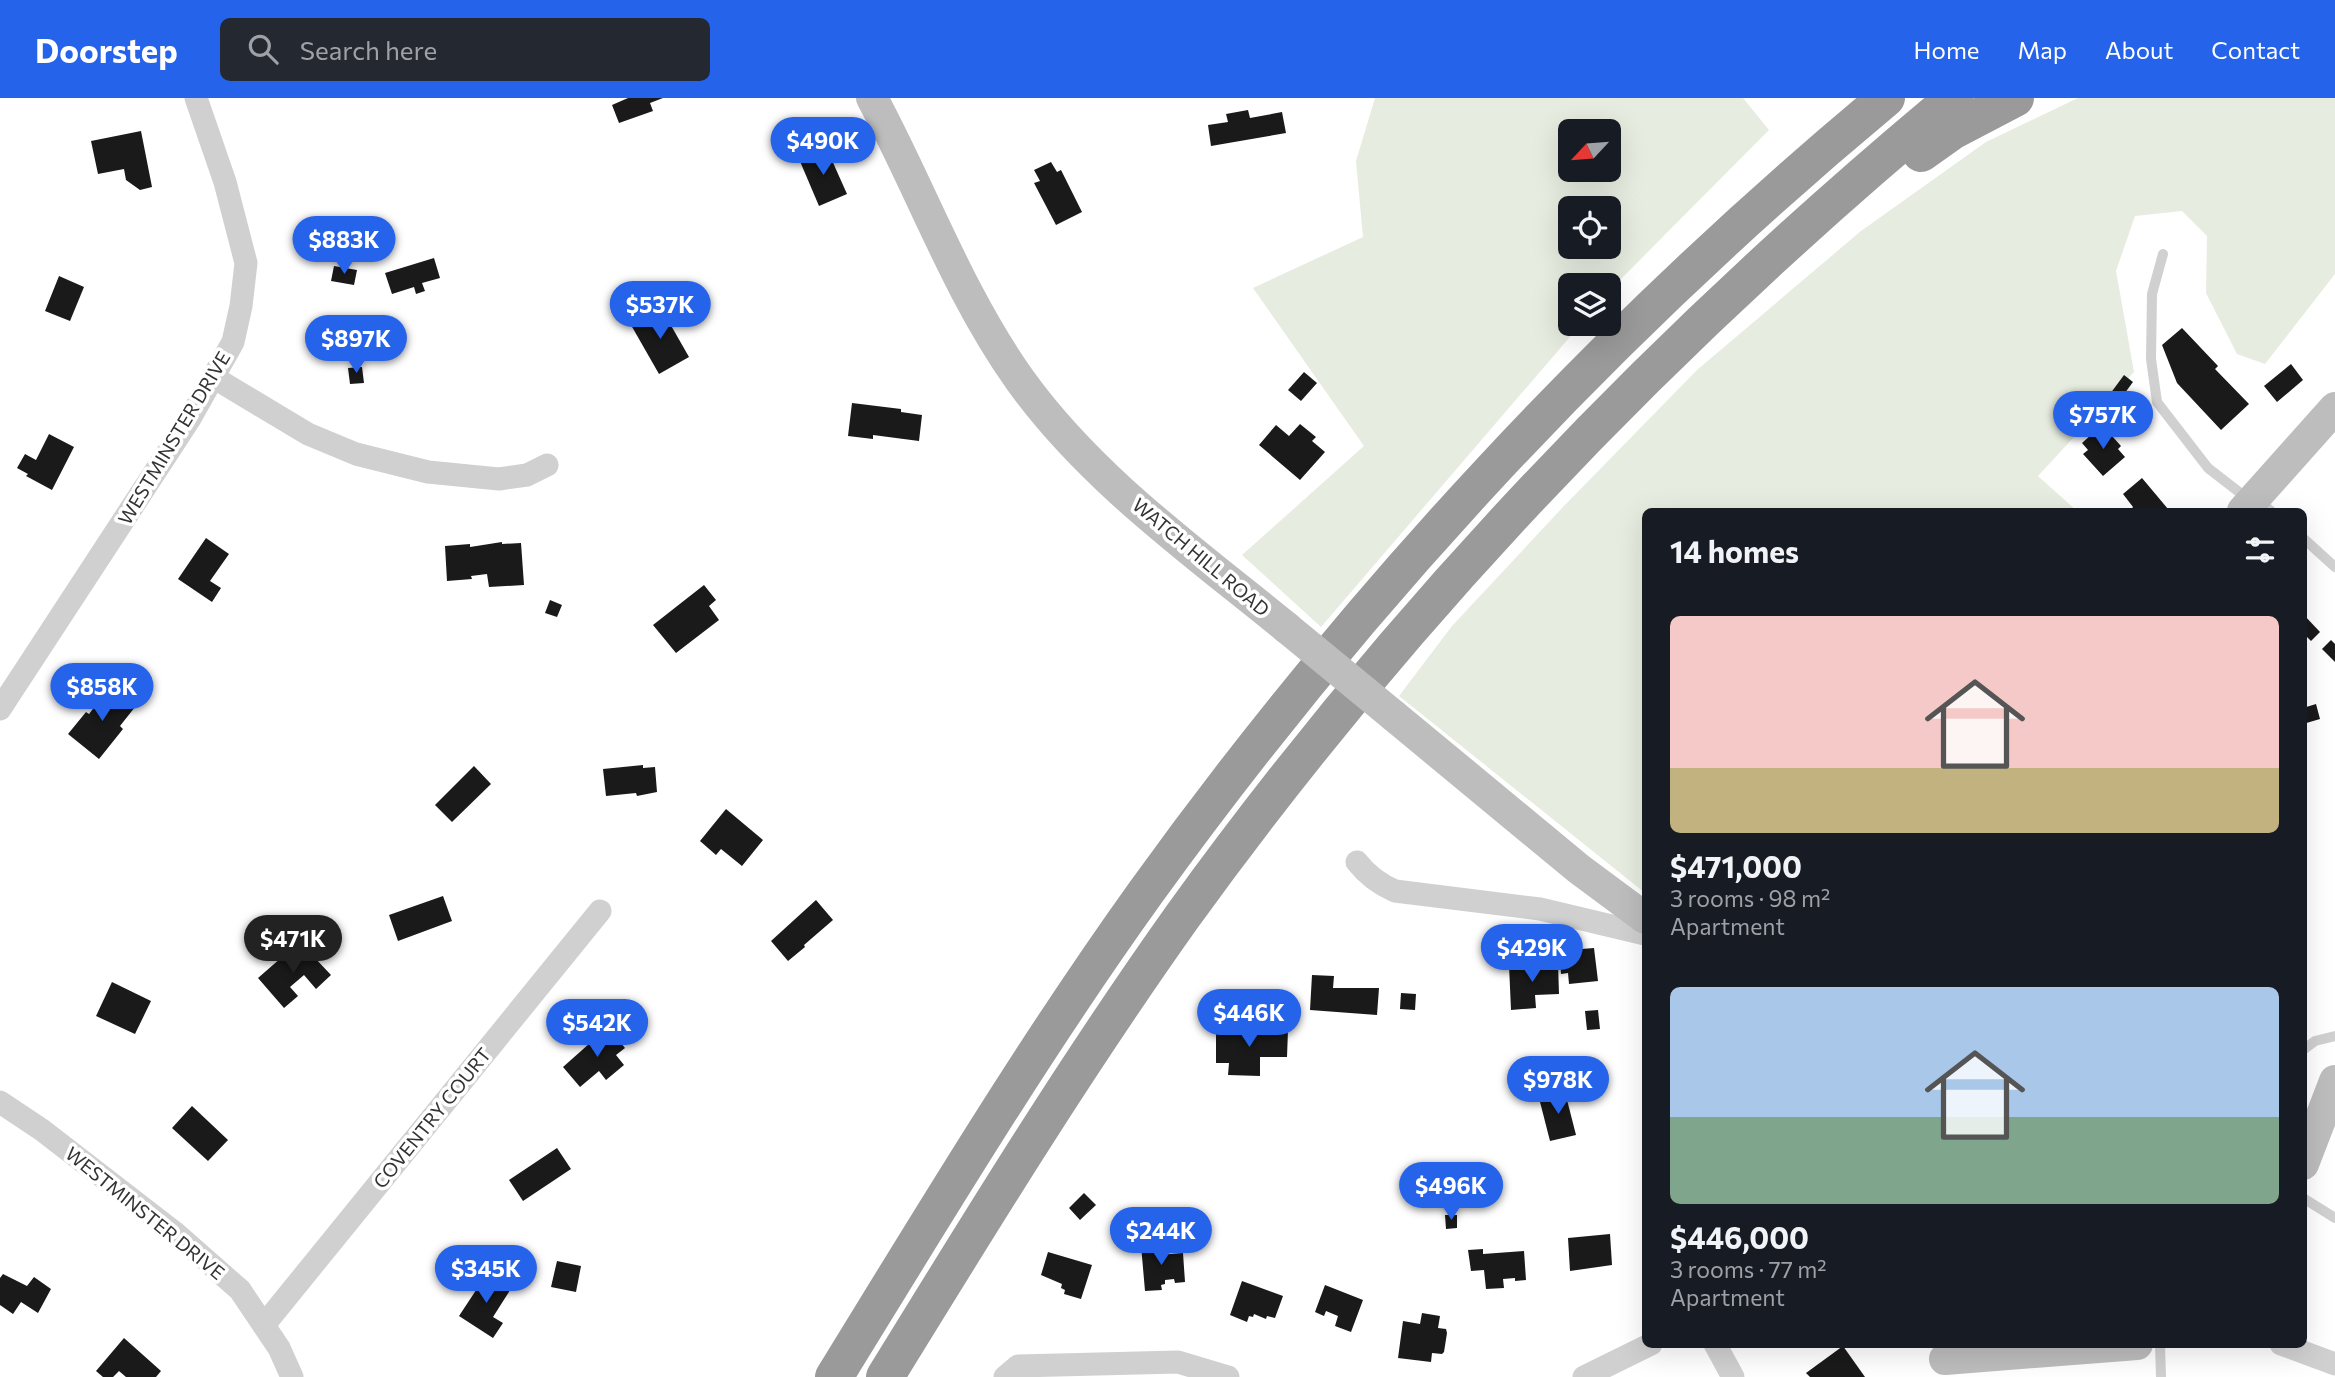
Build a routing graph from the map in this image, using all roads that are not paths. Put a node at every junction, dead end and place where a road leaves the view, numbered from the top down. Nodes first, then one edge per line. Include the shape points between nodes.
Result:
1 (196, 98) edge
2 (872, 98) edge
3 (1954, 98) edge
4 (2015, 98) edge
5 (1876, 105) edge
6 (2164, 254) dead end
7 (1696, 328) junction
8 (213, 377) junction
9 (2335, 408) edge
10 (547, 465) dead end
11 (2255, 505) edge
12 (2307, 542) edge
13 (2335, 566) edge
14 (0, 709) edge
15 (1357, 862) dead end
16 (600, 911) dead end
17 (1642, 916) edge
18 (1642, 933) edge
19 (2335, 1036) edge
20 (2307, 1047) edge
21 (2335, 1081) edge
22 (0, 1102) edge
23 (2307, 1154) edge
24 (2307, 1200) edge
25 (2335, 1218) edge
26 (264, 1325) junction
27 (1643, 1348) edge
28 (1717, 1348) edge
29 (2089, 1348) edge
30 (2160, 1348) edge
31 (2292, 1348) edge
32 (1945, 1360) edge
33 (2335, 1364) edge
34 (1011, 1371) edge
35 (292, 1377) edge
36 (834, 1377) edge
37 (885, 1377) edge
38 (1228, 1377) edge
39 (1584, 1377) edge
40 (1733, 1377) edge
41 (2161, 1377) edge

1 - 8 street, WESTMINSTER DRIVE via 246,263 233,342
2 - 17 street, WATCH HILL ROAD, bridge via 987,327 1051,420 1122,492 1579,869
3 - 7 highway
4 - 7 highway via 1952,131 1894,172
5 - 36 highway via 1728,237 1540,421 1285,709 1146,891 1053,1026
6 - 11 lane via 2152,294 2151,359 2157,402 2208,468
7 - 37 highway via 1572,451 1464,568 1274,795 1182,917 1091,1051
8 - 10 street via 308,434 356,454 429,472 499,478 527,475
8 - 14 street, WESTMINSTER DRIVE
9 - 11 street
12 - 13 lane
15 - 18 street via 1373,879 1395,891 1541,909
16 - 26 street, COVENTRY COURT
19 - 20 lane
21 - 23 street
22 - 26 street, WESTMINSTER DRIVE via 174,1233 240,1290
24 - 25 lane
26 - 35 street, WESTMINSTER DRIVE
27 - 39 street
28 - 40 street
29 - 32 street
30 - 41 lane
31 - 33 street
34 - 38 street via 1178,1362

